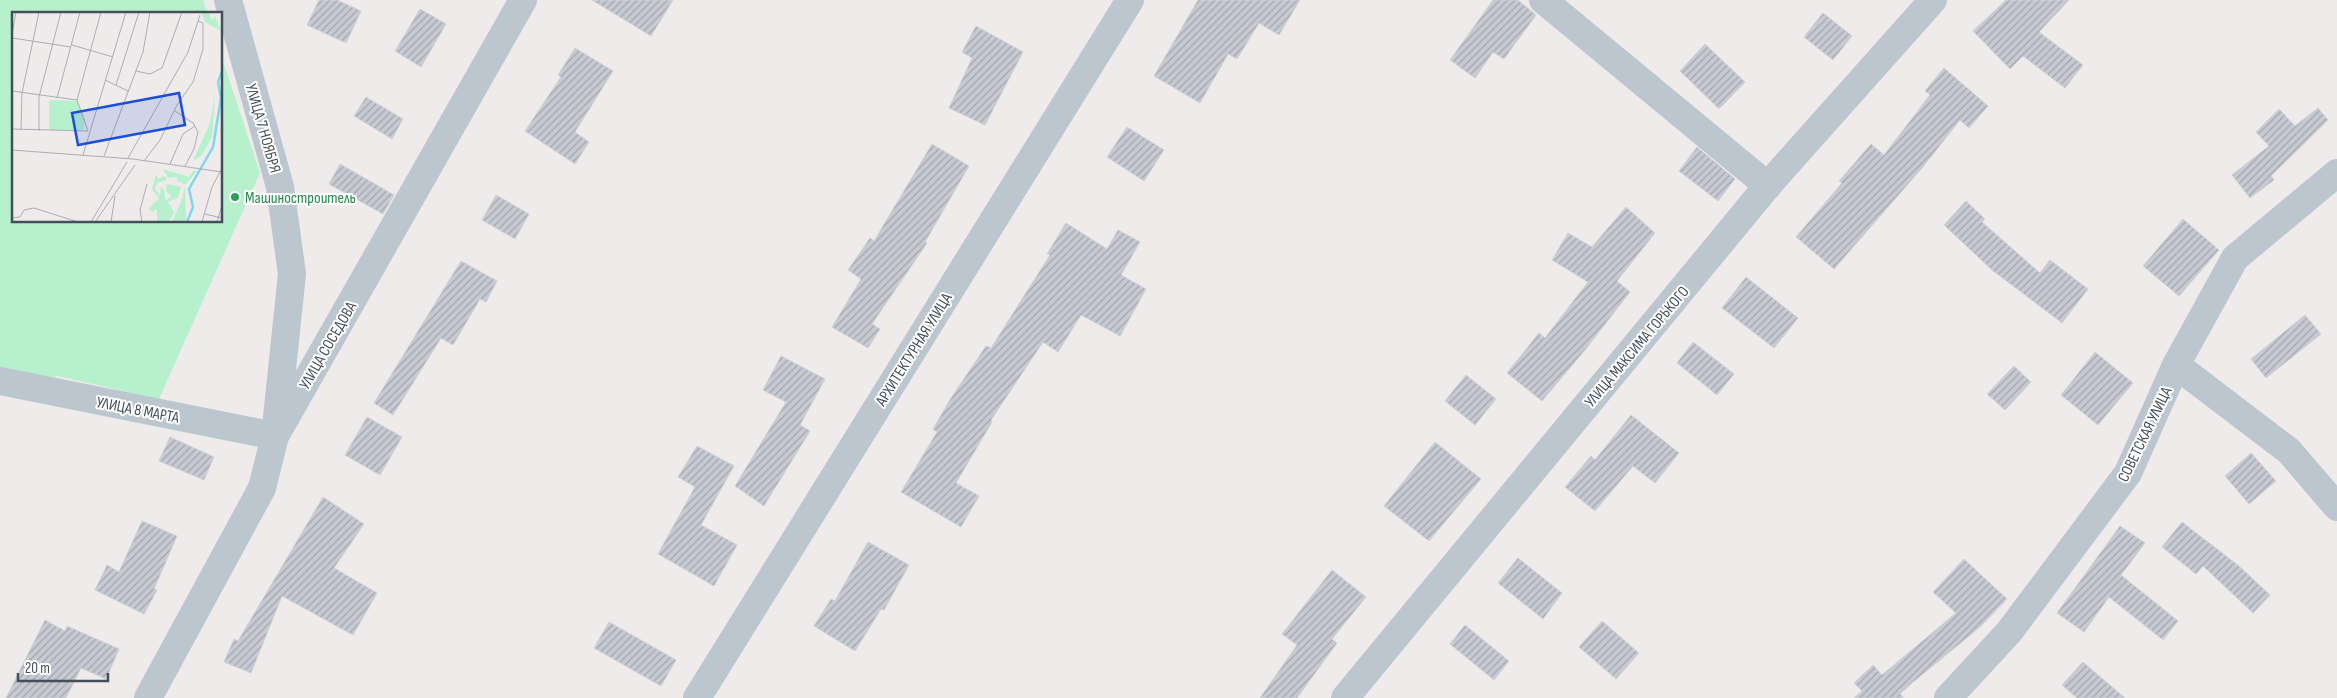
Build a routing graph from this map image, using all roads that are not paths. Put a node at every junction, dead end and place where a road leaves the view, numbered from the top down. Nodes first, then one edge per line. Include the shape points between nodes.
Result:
1 (228, 0) edge
2 (523, 0) edge
3 (1130, 0) edge
4 (1543, 0) edge
5 (1933, 0) edge
6 (2337, 173) edge
7 (1768, 186) junction
8 (2176, 365) junction
9 (0, 381) edge
10 (275, 436) junction
11 (2337, 507) edge
12 (148, 698) edge
13 (697, 698) edge
14 (1345, 698) edge
15 (1948, 698) edge

1 - 10 street, УЛИЦА 7 НОЯБРЯ via 280,188 292,274
2 - 10 street, УЛИЦА СОСЕДОВА
3 - 13 street, АРХИТЕКТУРНАЯ УЛИЦА
4 - 7 street
5 - 7 street, УЛИЦА МАКСИМА ГОРЬКОГО
6 - 8 street, СОВЕТСКАЯ УЛИЦА via 2235,258
7 - 14 street, УЛИЦА МАКСИМА ГОРЬКОГО
8 - 11 street via 2289,451
8 - 15 street, СОВЕТСКАЯ УЛИЦА via 2128,473 2009,632
9 - 10 street, УЛИЦА 8 МАРТА
10 - 12 street, УЛИЦА СОСЕДОВА via 262,488

